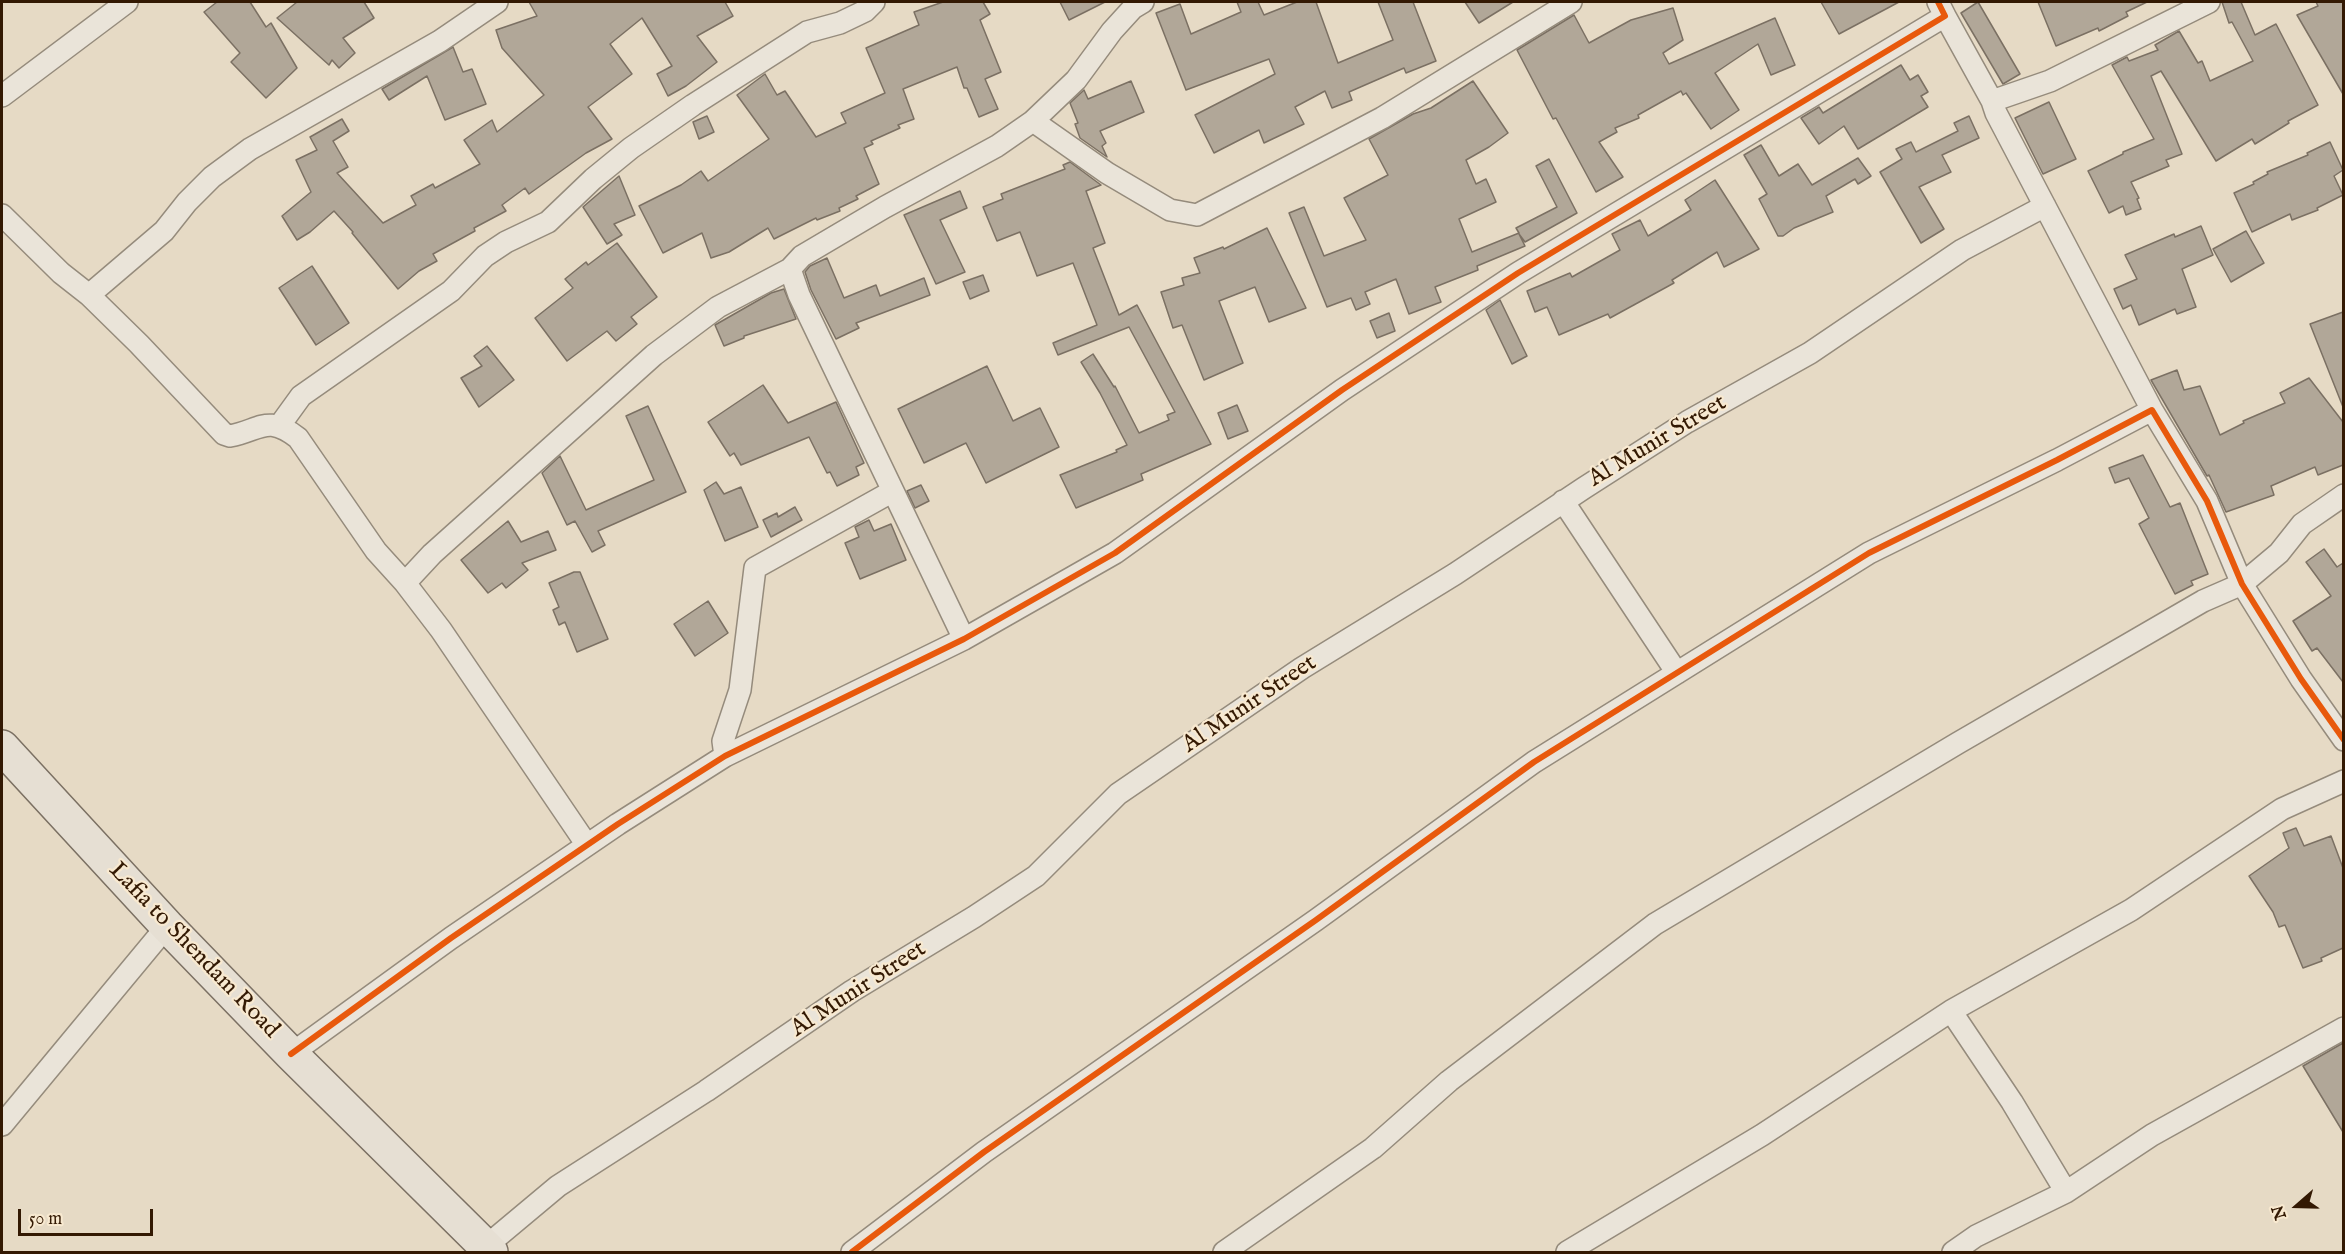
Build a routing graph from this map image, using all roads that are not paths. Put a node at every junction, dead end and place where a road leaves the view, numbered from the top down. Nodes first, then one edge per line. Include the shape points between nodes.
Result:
1 (127, 2) edge
2 (496, 2) edge
3 (874, 2) edge
4 (1143, 2) edge
5 (1571, 2) edge
6 (2209, 2) edge
7 (1942, 9) edge
8 (2, 96) edge
9 (1992, 101) junction
10 (1033, 121) junction
11 (2045, 206) junction
12 (2, 215) edge
13 (790, 269) junction
14 (89, 295) junction
15 (2152, 410) junction
16 (280, 425) junction
17 (893, 491) junction
18 (2343, 495) edge
19 (1563, 501) junction
20 (405, 583) junction
21 (2242, 584) junction
22 (964, 639) junction
23 (1677, 673) junction
24 (2343, 740) edge
25 (2, 747) edge
26 (725, 756) junction
27 (2343, 781) edge
28 (587, 845) junction
29 (167, 926) junction
30 (1951, 1011) junction
31 (2343, 1028) edge
32 (291, 1054) junction
33 (2, 1125) edge
34 (2066, 1192) junction
35 (488, 1250) edge
36 (852, 1252) edge
37 (1224, 1252) edge
38 (1567, 1252) edge
39 (1953, 1252) edge

1 - 8 street
2 - 14 street via 440,41 250,149 212,177 164,231
3 - 16 street via 840,23 807,32 631,148 548,222 485,256 452,291 301,396
4 - 10 street via 1112,31 1076,80
5 - 10 street via 1382,118 1197,215 1170,210
6 - 9 street via 2050,81
7 - 9 street
7 - 22 street via 1867,65 1518,273 1342,390 1115,553
9 - 11 street
10 - 13 street via 997,146 802,256
11 - 15 street
11 - 19 street, Al Munir Street via 1962,250 1810,353 1687,422
12 - 14 street
13 - 17 street
13 - 20 street via 718,307 654,355 432,554
14 - 16 street via 224,434
15 - 21 street via 2207,501
15 - 23 street via 1869,553
16 - 20 street via 298,438 376,551
17 - 22 street
17 - 26 street via 755,568 740,690 723,741
18 - 21 street via 2302,524 2279,553
19 - 23 street
19 - 35 street, Al Munir Street via 1455,574 1302,668 1118,794 1036,876 558,1186
20 - 28 street
21 - 24 street
21 - 37 street via 2204,601 1958,743 1655,924 1449,1082 1373,1148
22 - 26 street
23 - 36 street via 1534,762 984,1152
25 - 29 main road, Lafia to Shendam Road
26 - 28 street
27 - 30 street via 2282,809 2131,910
28 - 32 street
29 - 32 main road, Lafia to Shendam Road
29 - 33 street
30 - 34 street
30 - 38 street via 1762,1136
31 - 34 street via 2152,1135
32 - 35 main road, Lafia to Shendam Road
34 - 39 street via 1976,1236

